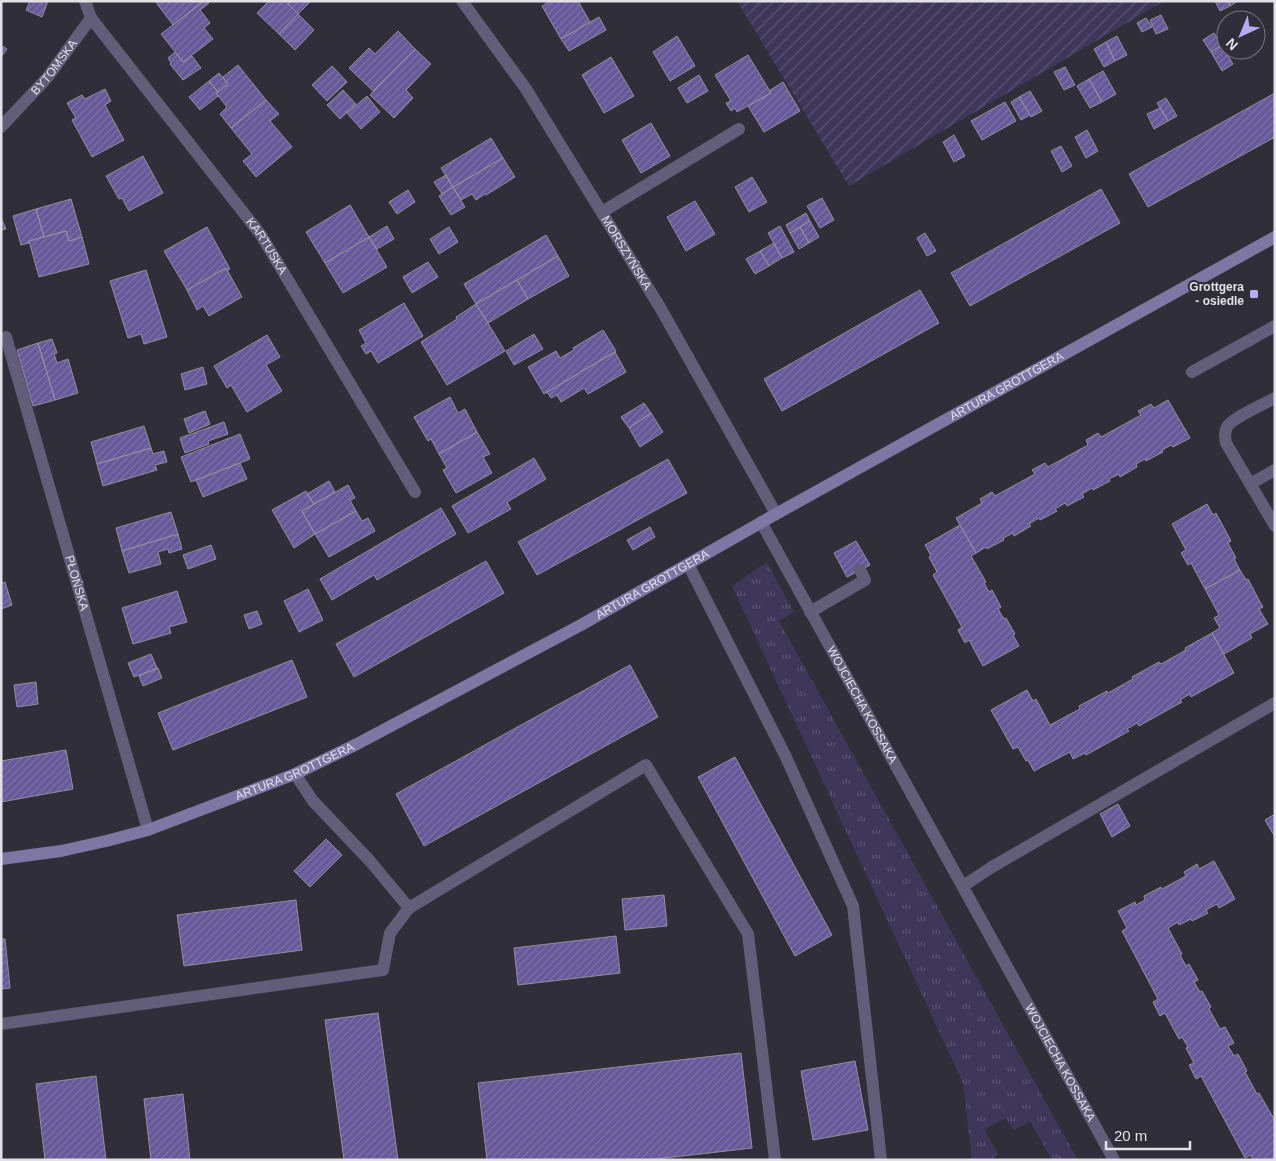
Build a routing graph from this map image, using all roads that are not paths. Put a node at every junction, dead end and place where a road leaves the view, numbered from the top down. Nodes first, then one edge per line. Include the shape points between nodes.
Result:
1 (85, 1) edge
2 (462, 1) edge
3 (91, 18) junction
4 (1, 127) edge
5 (739, 129) dead end
6 (602, 212) junction
7 (1275, 237) edge
8 (1275, 326) edge
9 (6, 337) dead end
10 (1192, 372) dead end
11 (1275, 398) edge
12 (1275, 470) edge
13 (1250, 484) junction
14 (415, 492) dead end
15 (776, 514) junction
16 (761, 522) junction
17 (1275, 526) edge
18 (688, 564) junction
19 (860, 570) dead end
20 (810, 612) junction
21 (1275, 703) edge
22 (295, 774) junction
23 (148, 830) junction
24 (1, 859) edge
25 (962, 886) junction
26 (409, 908) junction
27 (1, 1024) edge
28 (775, 1160) edge
29 (881, 1160) edge
30 (1114, 1160) edge

1 - 3 street
2 - 6 street, MORSZYŃSKA via 526,89
3 - 4 street, BYTOMSKA via 47,78
3 - 14 street, KARTUSKA via 261,235
5 - 6 street
6 - 15 street, MORSZYŃSKA via 661,309
7 - 15 main road, ARTURA GROTTGERA
8 - 10 street
9 - 23 street, PŁOŃSKA
11 - 13 street via 1234,420 1224,434
12 - 13 street
13 - 17 street
15 - 16 main road, ARTURA GROTTGERA
16 - 18 main road, ARTURA GROTTGERA
16 - 20 street, WOJCIECHA KOSSAKA
18 - 22 main road, ARTURA GROTTGERA via 581,625
18 - 29 street via 785,756 853,906
19 - 20 street via 865,580
20 - 25 street, WOJCIECHA KOSSAKA
21 - 25 street
22 - 23 main road, ARTURA GROTTGERA
22 - 26 street via 313,801
23 - 24 main road, ARTURA GROTTGERA via 61,851
25 - 30 street, WOJCIECHA KOSSAKA
26 - 27 street via 390,932 384,970
26 - 28 street via 646,764 748,934

